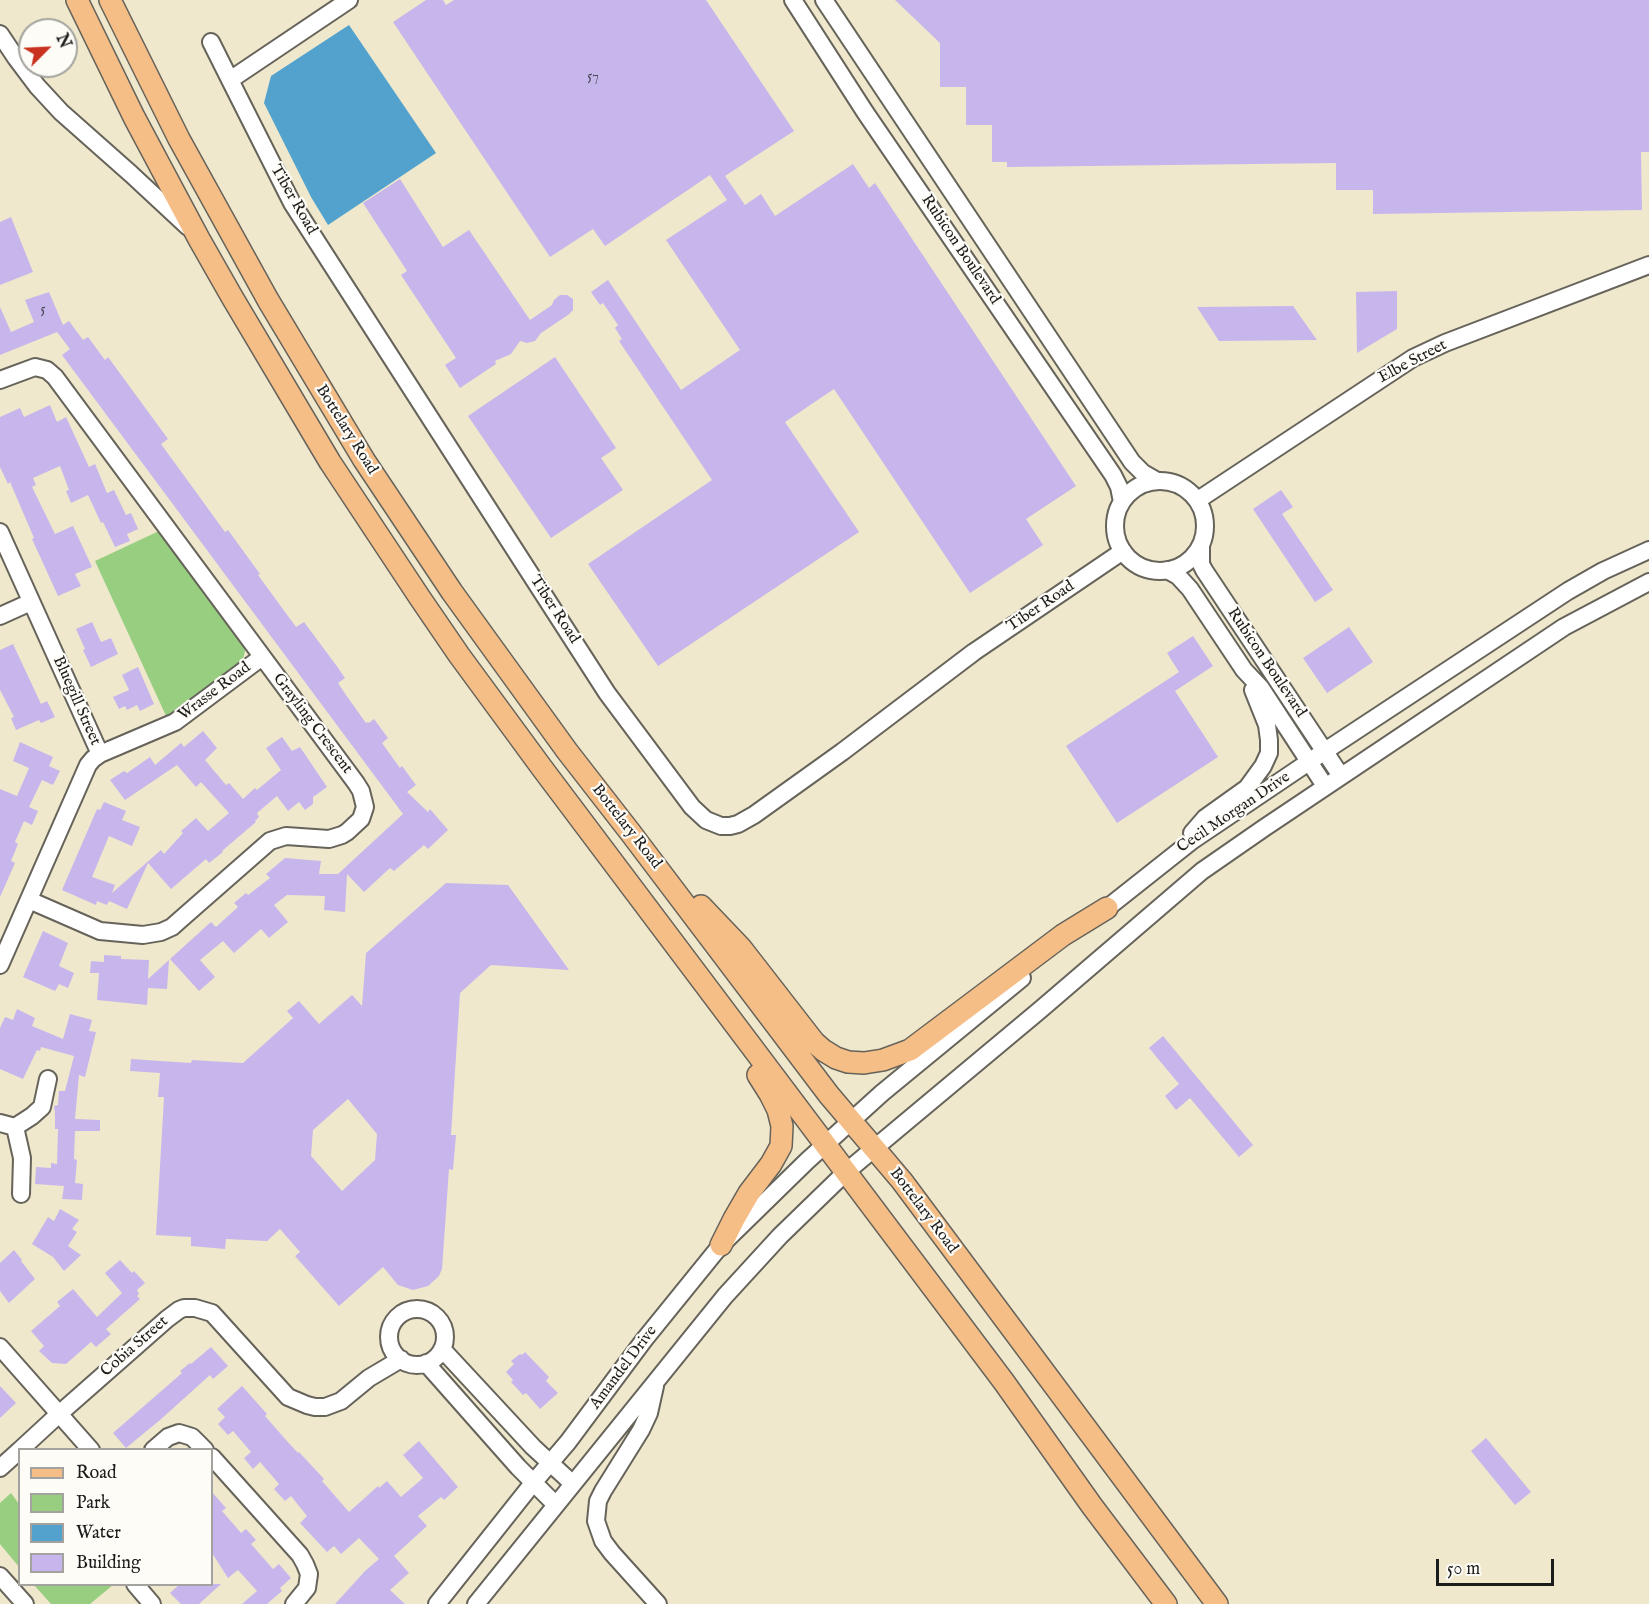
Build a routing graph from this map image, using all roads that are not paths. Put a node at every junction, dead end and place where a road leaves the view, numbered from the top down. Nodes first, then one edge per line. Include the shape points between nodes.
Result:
1 (77, 0) edge
2 (110, 0) edge
3 (349, 0) edge
4 (793, 0) edge
5 (824, 0) edge
6 (0, 34) edge
7 (211, 42) dead end
8 (230, 80) junction
9 (199, 239) junction
10 (1649, 265) edge
11 (0, 380) edge
12 (1157, 481) junction
13 (1198, 500) junction
14 (1122, 502) junction
15 (0, 532) edge
16 (1201, 546) junction
17 (1123, 550) junction
18 (1649, 550) edge
19 (1167, 570) junction
20 (1649, 582) edge
21 (31, 602) junction
22 (0, 616) edge
23 (262, 657) junction
24 (1244, 670) junction
25 (1325, 751) junction
26 (100, 754) junction
27 (1309, 762) junction
28 (1341, 776) junction
29 (1325, 786) junction
30 (630, 832) junction
31 (1167, 859) junction
32 (29, 900) junction
33 (1107, 908) junction
34 (0, 965) edge
35 (694, 969) junction
36 (48, 1079) dead end
37 (851, 1121) junction
38 (7, 1125) edge
39 (825, 1145) junction
40 (875, 1148) junction
41 (846, 1172) junction
42 (21, 1194) dead end
43 (721, 1245) junction
44 (391, 1345) junction
45 (0, 1347) edge
46 (442, 1349) junction
47 (401, 1359) junction
48 (426, 1363) junction
49 (369, 1378) junction
50 (656, 1382) junction
51 (59, 1413) junction
52 (22, 1448) edge
53 (90, 1448) edge
54 (154, 1448) edge
55 (204, 1448) edge
56 (18, 1452) edge
57 (213, 1458) edge
58 (550, 1464) junction
59 (0, 1468) edge
60 (533, 1483) junction
61 (573, 1484) junction
62 (556, 1505) junction
63 (0, 1576) edge
64 (137, 1586) edge
65 (25, 1604) edge
66 (152, 1604) edge
67 (294, 1604) edge
68 (437, 1604) edge
69 (476, 1604) edge
70 (658, 1604) edge
71 (1166, 1604) edge
72 (1216, 1604) edge

1 - 9 main road, Bottelary Road
2 - 30 main road, Bottelary Road via 222,219 364,460 489,645
3 - 8 street
4 - 14 street, Rubicon Boulevard via 1117,481
5 - 12 street, Rubicon Boulevard via 1132,462
6 - 9 street via 37,86 62,112
7 - 8 street, Tiber Road
8 - 17 street, Tiber Road via 292,203 607,693 692,807 706,820 730,826 754,815 974,652
9 - 35 main road, Bottelary Road via 330,462 407,579 528,749
10 - 13 street, Elbe Street via 1413,358
11 - 23 street, Grayling Crescent via 35,367 55,377
12 - 13 street via 1173,483
12 - 14 street via 1131,491
13 - 16 street via 1205,531
14 - 17 street via 1115,529
15 - 21 street, Bluegill Street
16 - 19 street via 1192,559
16 - 25 street, Rubicon Boulevard via 1204,570
17 - 19 street via 1137,565
18 - 25 street, Cecil Morgan Drive via 1568,591
19 - 24 street, Rubicon Boulevard via 1184,582
20 - 28 street, Cecil Morgan Drive via 1564,627
21 - 22 street
21 - 26 street, Bluegill Street
23 - 26 street, Wrasse Road via 175,722
23 - 32 street, Grayling Crescent via 361,791 365,807 361,819 347,832 329,838 286,836 270,841 172,927 152,934 100,931
24 - 27 street, Rubicon Boulevard via 1261,688
24 - 31 street via 1267,725 1269,753 1247,788 1205,818
25 - 27 street, Cecil Morgan Drive
25 - 28 street, Rubicon Boulevard
26 - 32 street, Bluegill Street via 88,765
27 - 29 street, Rubicon Boulevard
27 - 31 street, Cecil Morgan Drive
28 - 29 street, Cecil Morgan Drive
29 - 40 street, Cecil Morgan Drive via 1202,871
30 - 33 main road via 741,948 814,1042 848,1062 883,1060 910,1050 1063,935
30 - 37 main road, Bottelary Road
31 - 33 street, Cecil Morgan Drive
32 - 34 street, Bluegill Street
33 - 37 street, Cecil Morgan Drive
35 - 39 main road, Bottelary Road
35 - 43 main road via 770,1094 782,1126 781,1146 749,1193
36 - 38 street via 42,1107 32,1116
37 - 39 street, Cecil Morgan Drive
37 - 40 main road, Bottelary Road
38 - 42 street via 22,1158
39 - 41 main road, Bottelary Road
39 - 43 street, Amandel Drive
40 - 41 street, Cecil Morgan Drive
40 - 72 main road, Bottelary Road
41 - 50 street, Amandel Drive via 725,1296
41 - 71 main road, Bottelary Road
43 - 58 street, Amandel Drive
44 - 46 street via 389,1336 395,1320 418,1309 427,1310 441,1322 445,1340
44 - 47 street
44 - 49 street, Cobia Street
45 - 51 street
46 - 48 street
46 - 58 street
47 - 48 street via 418,1365
47 - 49 street, Cobia Street
48 - 60 street
49 - 51 street, Cobia Street via 334,1405 307,1406 280,1389 212,1313 184,1308
50 - 61 street, Amandel Drive
50 - 70 street via 641,1430 598,1501 596,1521 603,1541
51 - 52 street, Cobia Street
51 - 53 street
54 - 55 street via 179,1433 192,1437
56 - 59 street, Cobia Street
57 - 67 street via 306,1564 307,1588
58 - 60 street, Amandel Drive
58 - 61 street
60 - 62 street
60 - 68 street, Amandel Drive
61 - 62 street, Amandel Drive
62 - 69 street, Amandel Drive
63 - 65 street
64 - 66 street

